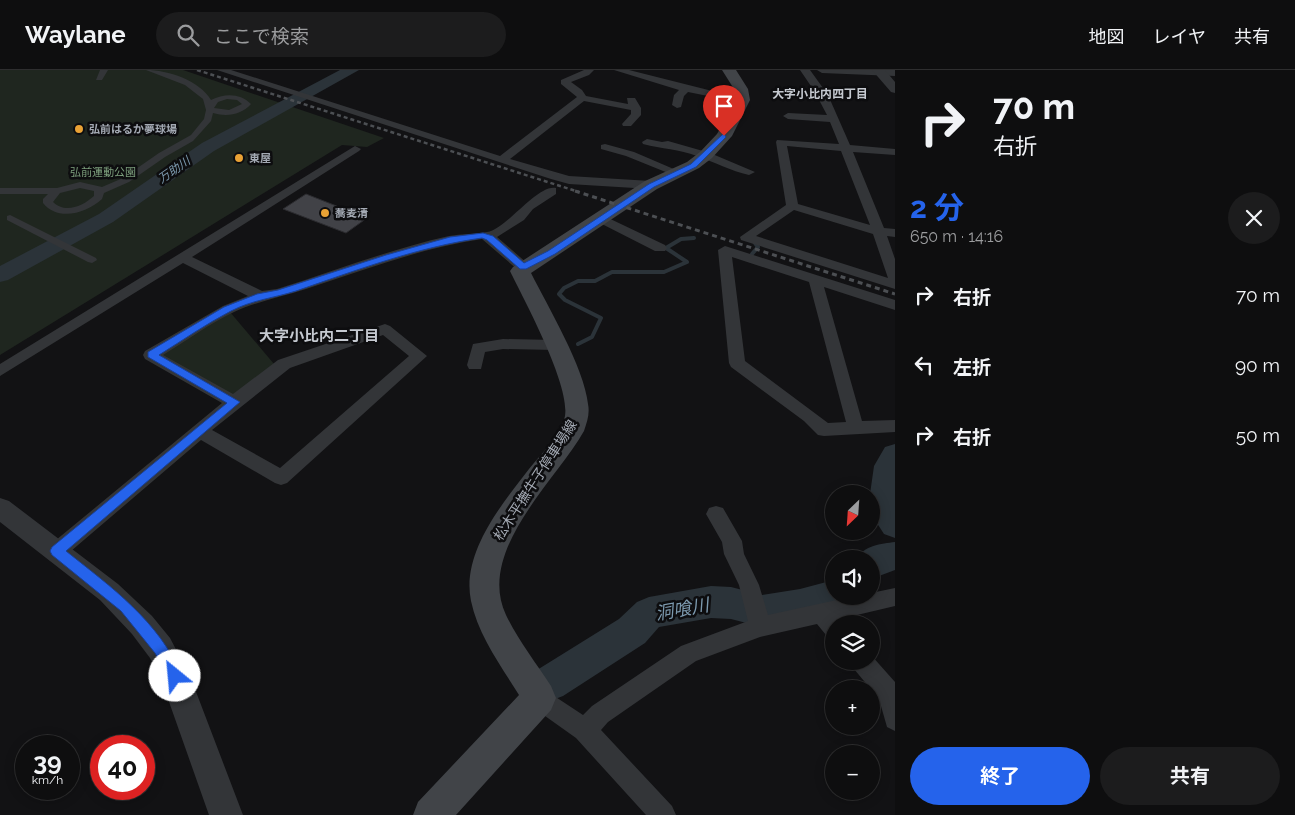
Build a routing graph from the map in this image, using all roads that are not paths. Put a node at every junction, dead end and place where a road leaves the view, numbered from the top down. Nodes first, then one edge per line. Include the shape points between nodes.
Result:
1 (104, 70) edge
2 (150, 70) edge
3 (222, 70) edge
4 (570, 70) edge
5 (619, 70) edge
6 (728, 70) edge
7 (805, 70) edge
8 (822, 70) edge
9 (879, 71) edge
10 (587, 72) edge
11 (895, 73) edge
12 (99, 78) dead end
13 (686, 89) junction
14 (895, 89) edge
15 (783, 93) dead end
16 (823, 94) junction
17 (582, 98) junction
18 (743, 100) junction
19 (677, 105) dead end
20 (788, 116) dead end
21 (834, 119) junction
22 (627, 124) dead end
23 (647, 142) dead end
24 (605, 147) dead end
25 (845, 147) junction
26 (355, 149) dead end
27 (895, 152) edge
28 (705, 155) junction
29 (503, 159) junction
30 (749, 172) dead end
31 (677, 173) junction
32 (651, 186) junction
33 (552, 190) dead end
34 (0, 191) edge
35 (57, 191) junction
36 (99, 191) junction
37 (792, 206) junction
38 (3, 217) edge
39 (602, 219) junction
40 (880, 232) junction
41 (895, 233) edge
42 (488, 237) junction
43 (660, 248) dead end
44 (182, 257) junction
45 (92, 260) dead end
46 (523, 267) junction
47 (815, 279) junction
48 (895, 279) edge
49 (895, 285) edge
50 (260, 296) junction
51 (895, 305) edge
52 (555, 345) junction
53 (475, 365) dead end
54 (0, 371) edge
55 (234, 402) junction
56 (895, 426) edge
57 (856, 429) junction
58 (200, 431) junction
59 (0, 508) edge
60 (716, 514) dead end
61 (57, 551) junction
62 (895, 597) edge
63 (845, 615) edge
64 (757, 617) junction
65 (825, 621) edge
66 (870, 670) edge
67 (539, 698) junction
68 (895, 719) edge
69 (584, 730) junction
70 (226, 815) edge
71 (431, 815) edge
72 (663, 815) edge

1 - 12 street
2 - 36 street via 185,80 201,91 209,105 206,123 192,138 126,182
3 - 29 street
4 - 10 street
5 - 13 street
6 - 18 main road via 741,89
7 - 16 street
8 - 9 street
9 - 11 street
9 - 14 street
10 - 17 street via 564,82
13 - 18 street
13 - 19 street via 679,96
15 - 16 street
16 - 21 street
17 - 22 street via 633,104 636,115
17 - 29 street
18 - 28 main road via 724,136
20 - 21 street
21 - 25 street
23 - 28 street via 668,144
24 - 31 street
25 - 27 street
25 - 37 street via 781,142
25 - 40 street
26 - 44 street
28 - 30 street
28 - 31 main road
29 - 32 street via 569,180
31 - 32 main road
32 - 39 main road
33 - 42 street via 529,206 520,217
34 - 35 street
35 - 36 street via 80,185 94,186
35 - 36 street via 48,203 63,210 89,205 99,197
37 - 40 street
37 - 49 street via 746,237
38 - 45 street
39 - 43 street
39 - 46 main road via 552,253
40 - 41 street
40 - 48 street
42 - 46 street
42 - 50 street via 450,240
44 - 50 street
44 - 54 street
46 - 52 main road, 松木平撫牛子停車場線 via 520,271
47 - 51 street
47 - 57 street
47 - 57 street via 725,250 738,363 824,430
50 - 55 street via 228,309 151,355
52 - 53 street via 503,344 478,348
52 - 67 main road, 松木平撫牛子停車場線 via 576,401 577,415 559,447 513,511 492,547 485,568 492,618
55 - 58 street
55 - 58 street via 284,364 385,329 419,356 281,478
56 - 57 street
58 - 61 street
59 - 61 street
60 - 64 street via 732,542 734,554 749,585
61 - 70 street via 126,607 160,648 175,676
62 - 63 street
64 - 65 street
64 - 69 street via 689,653 600,714
66 - 68 street via 890,694
67 - 69 street
67 - 71 main road
69 - 72 street

